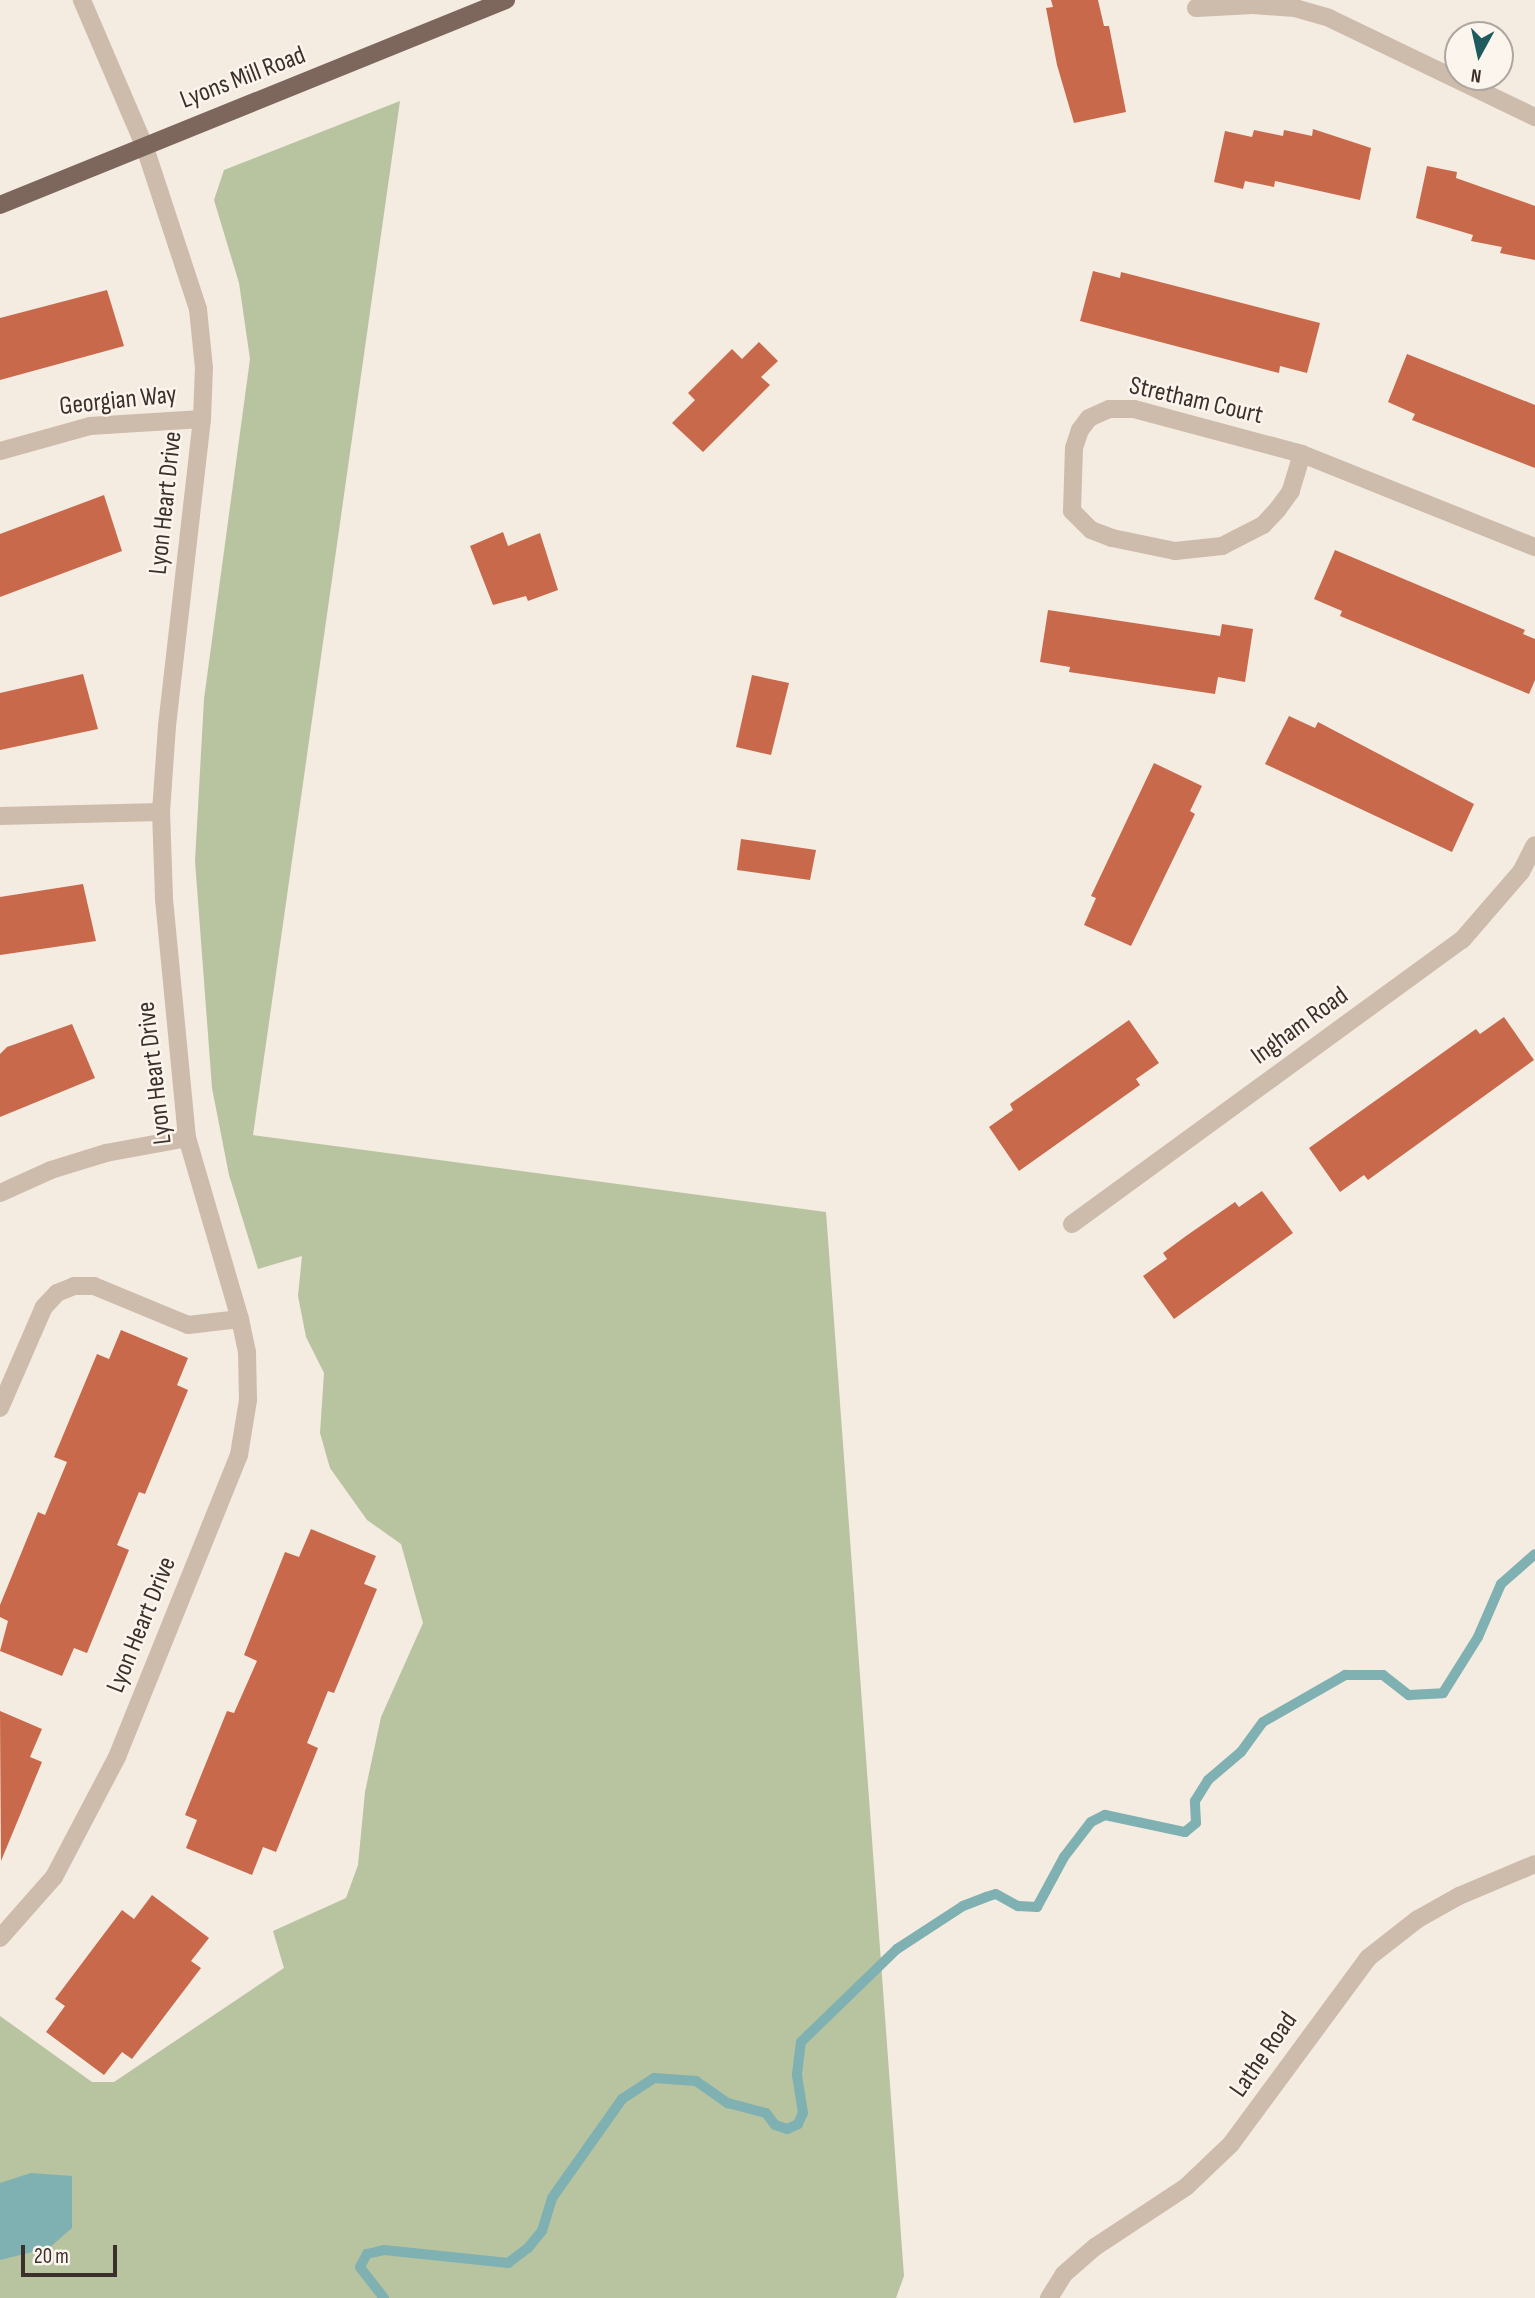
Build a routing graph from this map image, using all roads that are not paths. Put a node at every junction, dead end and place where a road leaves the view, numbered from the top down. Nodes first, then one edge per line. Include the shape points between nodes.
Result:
1 (82, 0) edge
2 (506, 0) edge
3 (1196, 8) dead end
4 (1535, 117) edge
5 (144, 145) junction
6 (0, 205) edge
7 (201, 419) junction
8 (0, 451) edge
9 (1302, 454) junction
10 (1535, 547) edge
11 (161, 812) junction
12 (0, 816) edge
13 (1535, 845) edge
14 (187, 1138) junction
15 (0, 1193) edge
16 (1072, 1224) dead end
17 (240, 1319) junction
18 (0, 1408) edge
19 (1535, 1864) edge
20 (0, 1938) edge
21 (1049, 2298) edge

1 - 5 street, Lyon Heart Drive
2 - 5 main road, Lyons Mill Road
3 - 4 street via 1294,8 1329,18
5 - 6 main road, Lyons Mill Road
5 - 7 street, Lyon Heart Drive via 198,309 204,368
7 - 8 street, Georgian Way via 90,426
7 - 11 street, Lyon Heart Drive
9 - 9 street, Stretham Court via 1133,409 1110,409 1089,418 1080,430 1074,448 1072,511 1091,530 1112,538 1175,551 1222,546 1263,525 1278,509 1291,492
9 - 10 street, Stretham Court
11 - 12 street
11 - 14 street, Lyon Heart Drive via 171,988
13 - 16 street, Ingham Road via 1521,872 1462,940
14 - 15 street via 106,1153 51,1170
14 - 17 street, Lyon Heart Drive
17 - 18 street via 188,1325 94,1286 74,1286 57,1293 44,1307
17 - 20 street, Lyon Heart Drive via 247,1352 248,1400 239,1455 91,1812 54,1877
19 - 21 street, Lathe Road via 1418,1919 1368,1958 1231,2144 1186,2187 1095,2247 1064,2274

